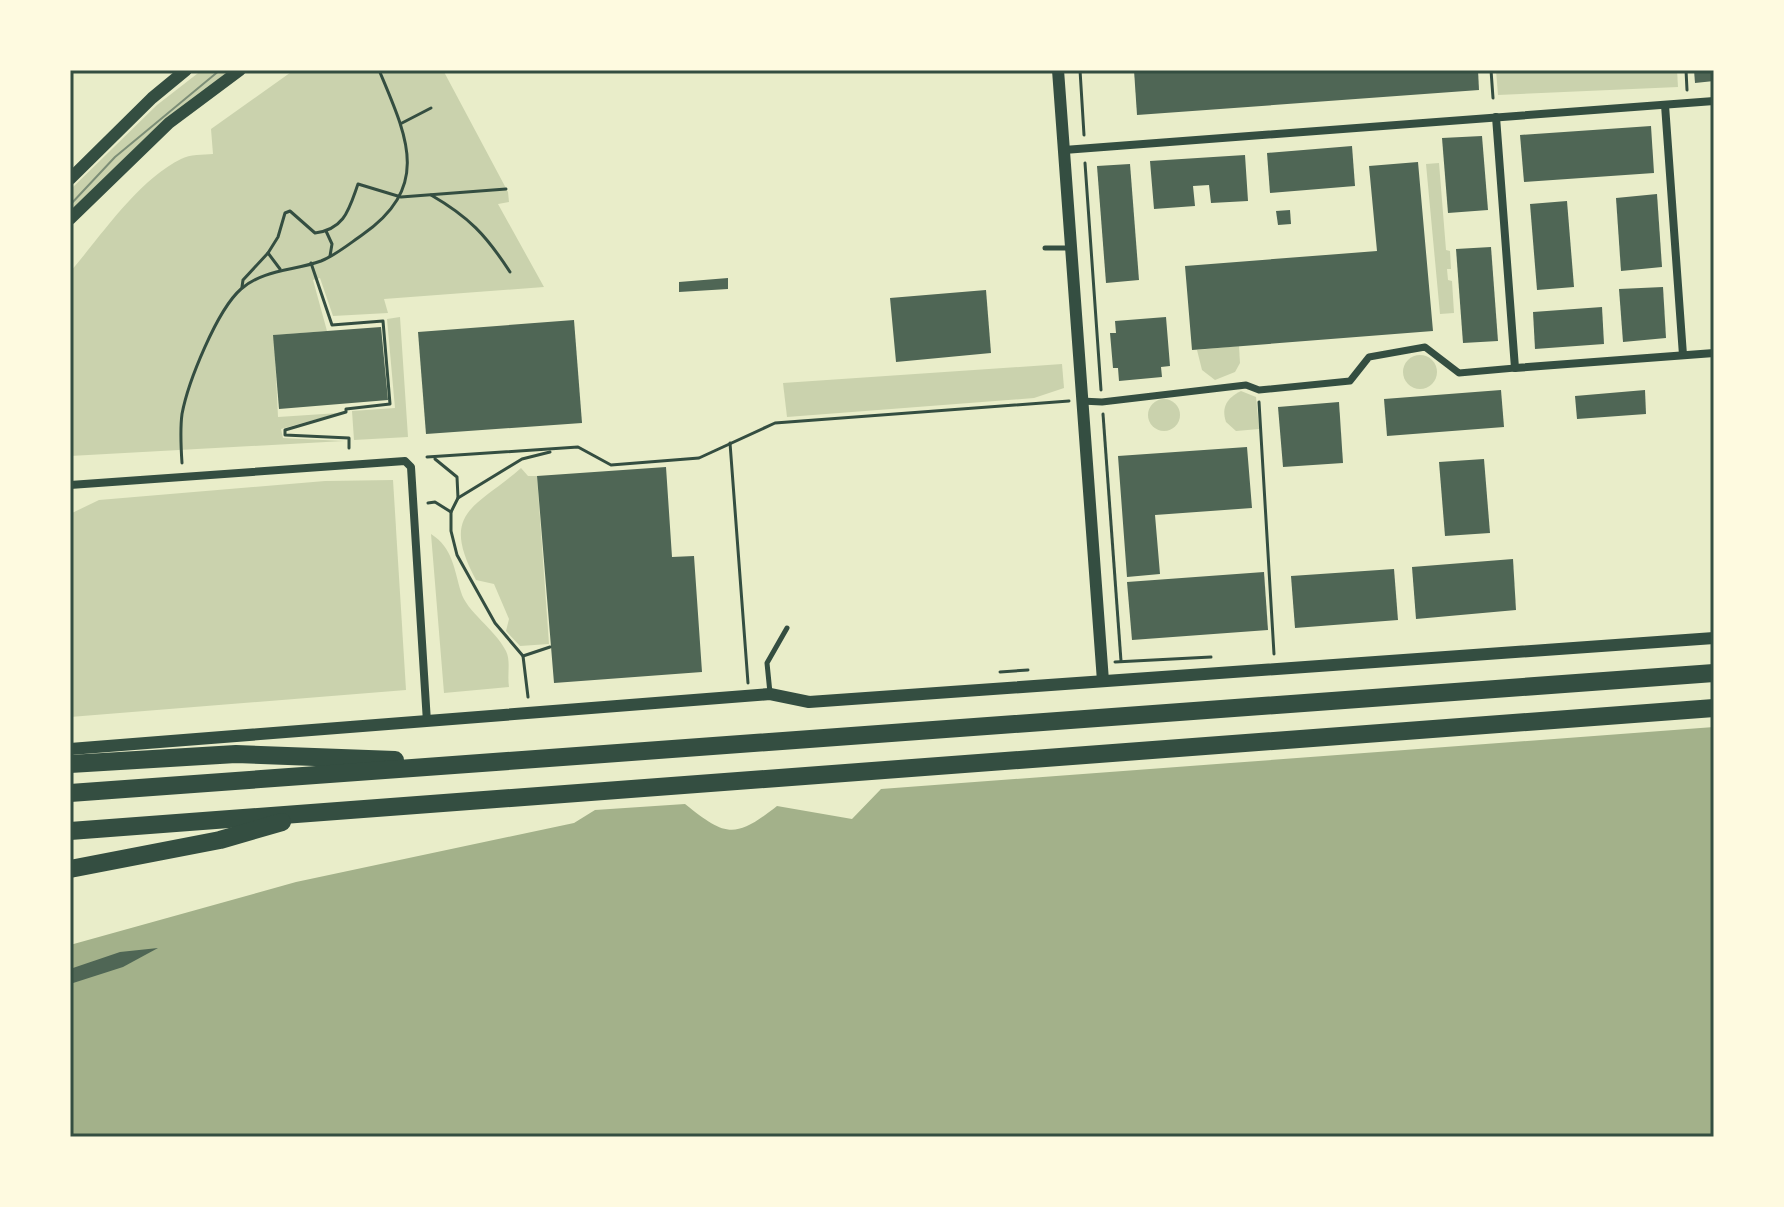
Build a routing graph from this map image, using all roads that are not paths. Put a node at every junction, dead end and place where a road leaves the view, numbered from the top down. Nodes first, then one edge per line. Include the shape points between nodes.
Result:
1 (186, 70) edge
2 (240, 70) edge
3 (1058, 70) edge
4 (1714, 101) edge
5 (1665, 105) junction
6 (1496, 117) junction
7 (1064, 150) junction
8 (70, 179) edge
9 (70, 219) edge
10 (1045, 248) dead end
11 (1070, 248) junction
12 (1714, 353) edge
13 (1683, 355) junction
14 (1515, 368) junction
15 (1081, 401) junction
16 (70, 485) edge
17 (787, 628) dead end
18 (1714, 638) edge
19 (1714, 673) edge
20 (1103, 681) junction
21 (770, 694) junction
22 (1714, 708) edge
23 (427, 722) junction
24 (70, 749) edge
25 (70, 764) edge
26 (473, 764) junction
27 (70, 793) edge
28 (319, 811) junction
29 (70, 831) edge
30 (70, 869) edge

1 - 8 street
2 - 9 street via 169,123
3 - 7 street
4 - 5 street
5 - 6 street
5 - 13 street
6 - 7 street
6 - 14 street
7 - 11 street
10 - 11 lane
11 - 15 street
12 - 13 street
13 - 14 street
14 - 15 street via 1459,373 1425,347 1369,357 1350,381
15 - 20 street
16 - 23 street via 405,461 411,467
17 - 21 lane via 767,663
18 - 20 street
19 - 26 highway
20 - 21 street via 809,702
21 - 23 street
22 - 28 highway
23 - 24 street
25 - 26 highway via 236,754
26 - 27 highway
28 - 29 highway
28 - 30 highway via 220,840

